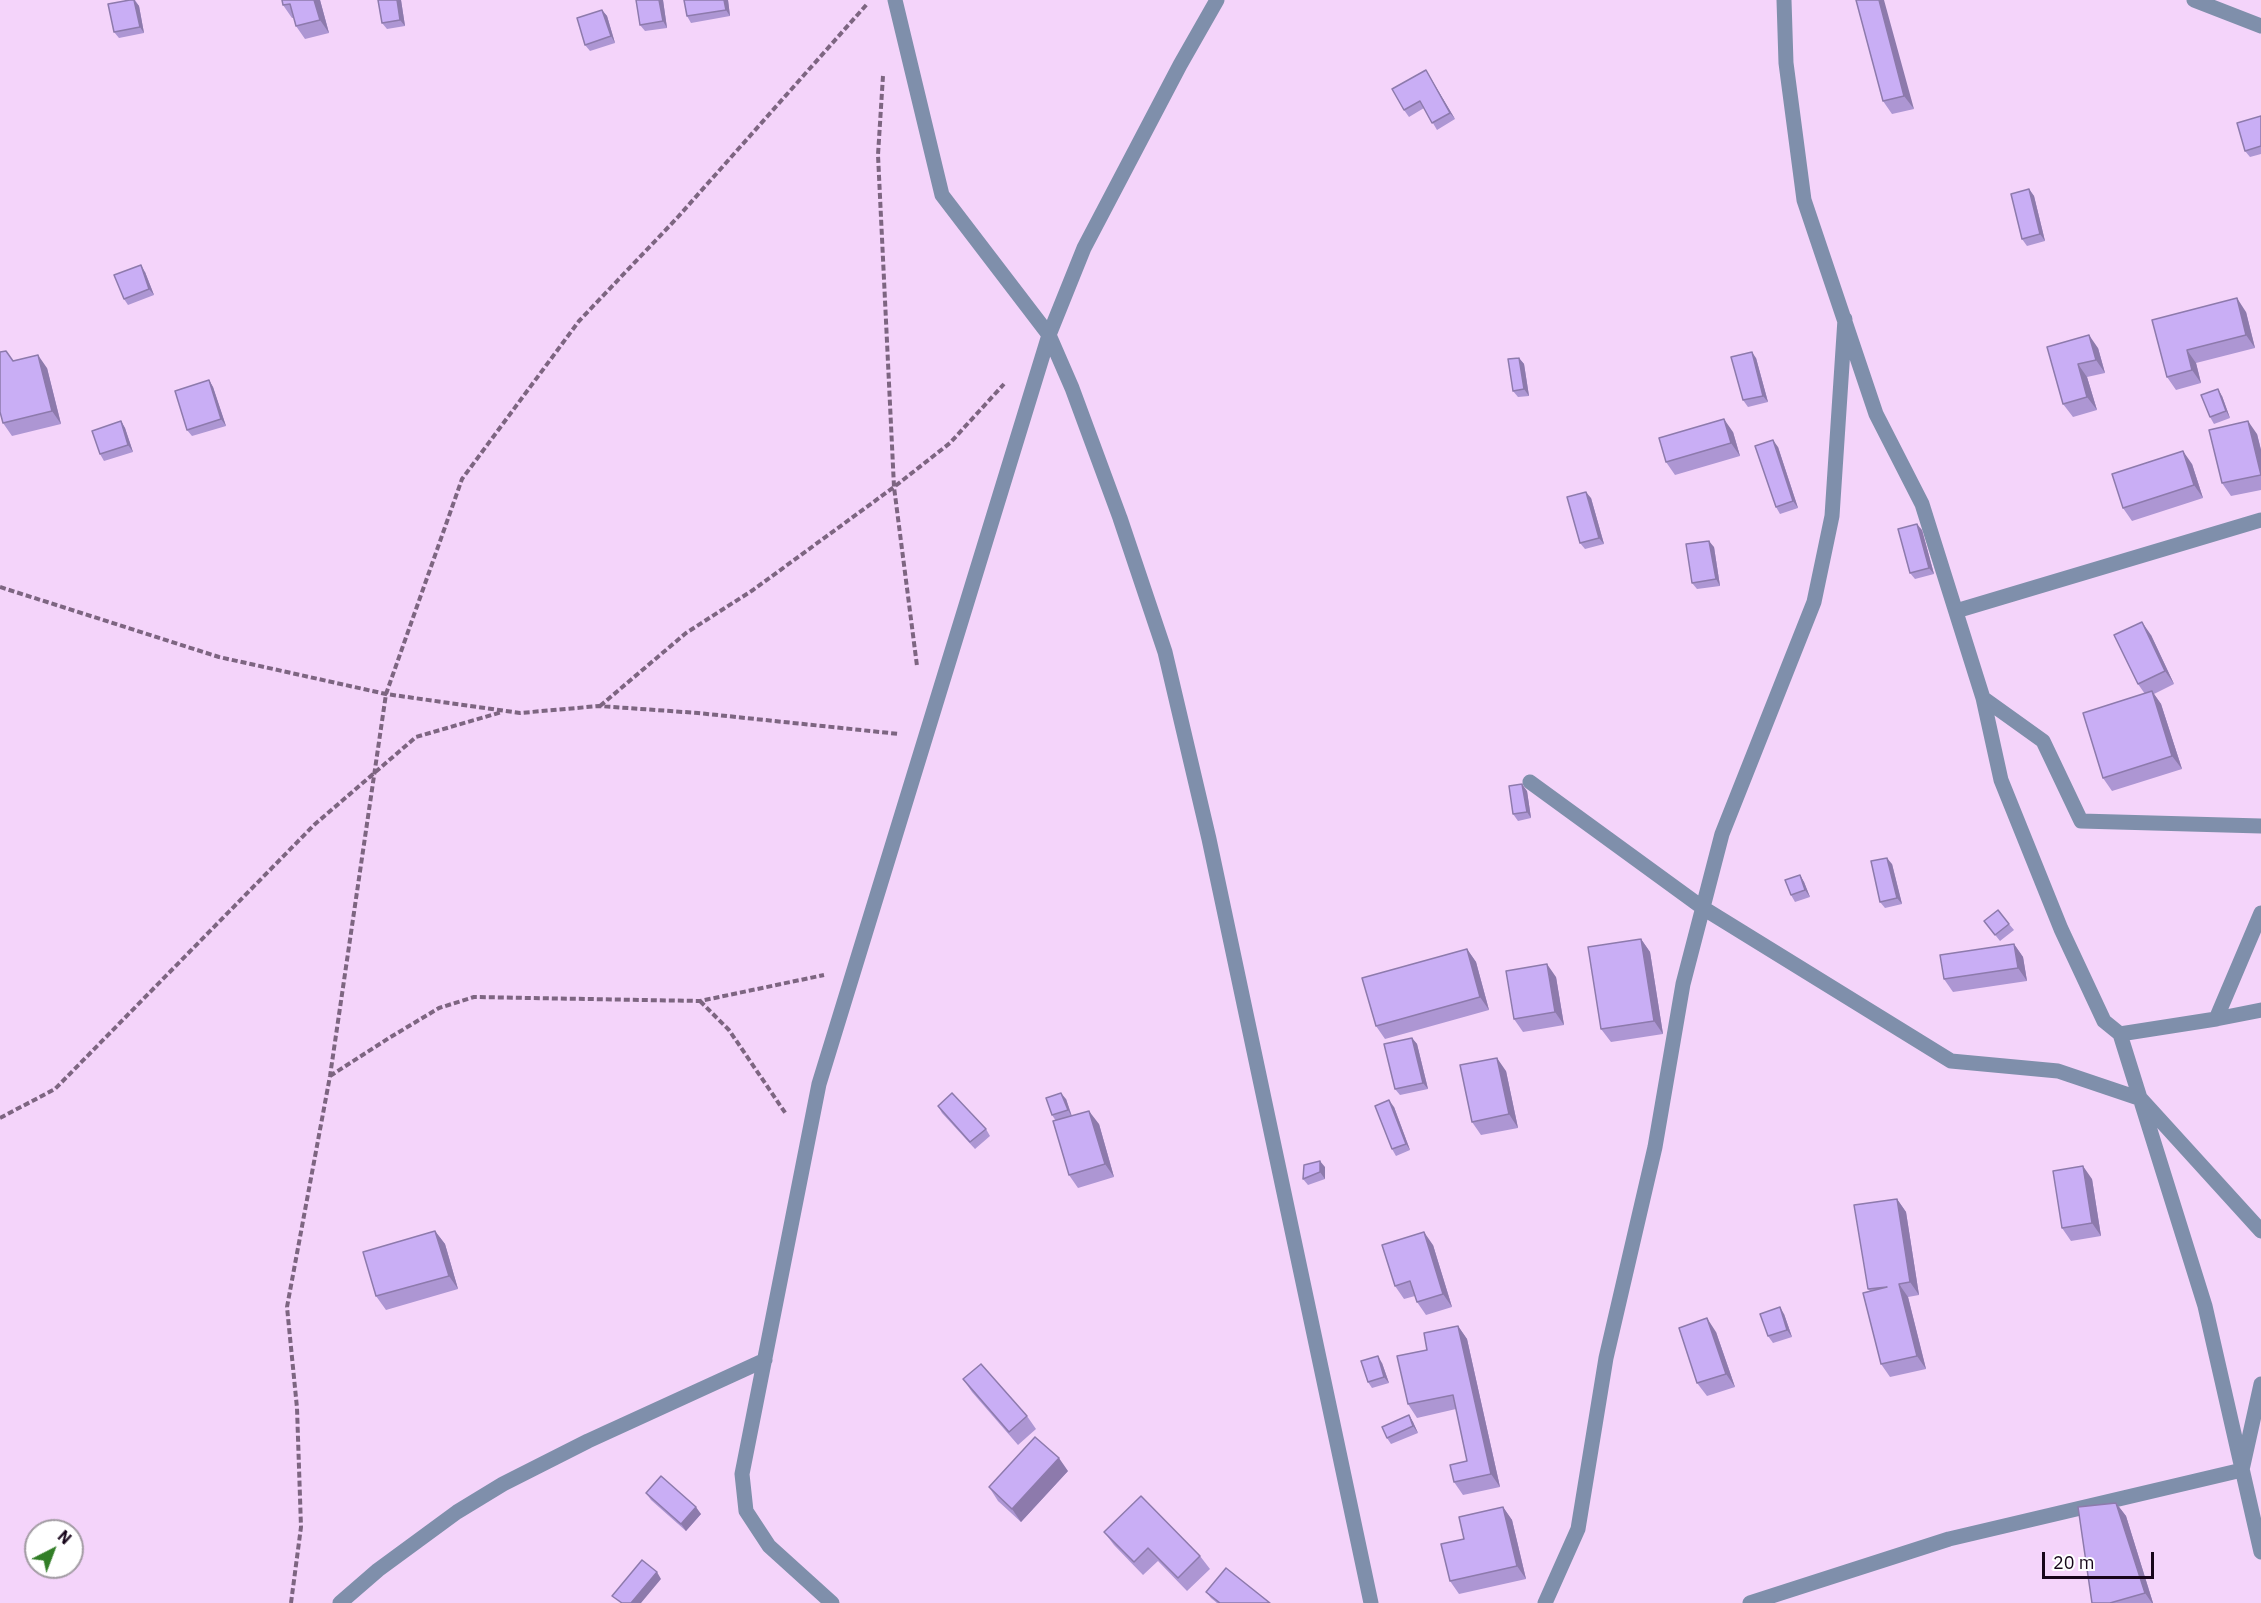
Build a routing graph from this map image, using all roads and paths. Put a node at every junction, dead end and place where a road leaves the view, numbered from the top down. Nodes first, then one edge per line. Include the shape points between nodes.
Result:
1 (871, 0) edge
2 (895, 0) edge
3 (1217, 0) edge
4 (1784, 0) edge
5 (2194, 0) edge
6 (2261, 26) edge
7 (883, 71) dead end
8 (1845, 319) junction
9 (1049, 335) junction
10 (1011, 376) dead end
11 (894, 487) junction
12 (2261, 520) edge
13 (0, 587) edge
14 (1956, 611) junction
15 (918, 670) dead end
16 (386, 693) junction
17 (1983, 699) junction
18 (599, 706) junction
19 (505, 711) junction
20 (926, 737) junction
21 (374, 772) junction
22 (1530, 782) dead end
23 (2261, 826) edge
24 (1703, 908) junction
25 (2261, 913) edge
26 (854, 969) junction
27 (700, 1000) junction
28 (2261, 1010) edge
29 (2216, 1019) junction
30 (2120, 1034) junction
31 (330, 1076) junction
32 (2141, 1099) junction
33 (0, 1118) edge
34 (807, 1146) junction
35 (2261, 1231) edge
36 (765, 1360) junction
37 (2261, 1384) edge
38 (2242, 1470) junction
39 (2261, 1552) edge
40 (291, 1603) edge
41 (340, 1603) edge
42 (831, 1603) edge
43 (1371, 1603) edge
44 (1545, 1603) edge
45 (1750, 1603) edge

1 - 16 path via 677,218 579,321 462,479
2 - 9 street via 942,195
3 - 9 street via 1084,248
4 - 8 street via 1785,63 1804,200
5 - 6 street
7 - 11 path via 878,155
8 - 14 street via 1876,414 1922,504
8 - 24 street via 1832,516 1814,602 1722,834
9 - 20 street
9 - 43 street via 1120,518 1165,652 1209,839
10 - 11 path via 950,443
11 - 15 path
11 - 18 path via 753,590 686,633
12 - 14 street
13 - 16 path via 219,657
14 - 17 street
16 - 19 path
16 - 21 path
17 - 23 street via 2043,741 2081,821
17 - 30 street via 2001,780 2061,929 2104,1021
18 - 19 path
18 - 20 path
19 - 21 path via 416,737
20 - 26 street
21 - 31 path
21 - 33 path via 314,825 55,1089
22 - 24 street
24 - 32 street via 1951,1060 2058,1071
24 - 44 street via 1683,984 1655,1147 1606,1358 1578,1529
25 - 29 street
26 - 27 path
26 - 34 street via 819,1084
27 - 31 path via 474,997 439,1008
27 - 34 path via 729,1030
28 - 29 street
29 - 30 street
30 - 32 street
31 - 40 path via 287,1307 297,1408 301,1527
32 - 35 street
32 - 38 street via 2205,1306
34 - 36 street
36 - 41 street via 503,1484 448,1518
36 - 42 street via 742,1474 746,1511 769,1546
37 - 38 street
38 - 39 street
38 - 45 street via 1949,1539

